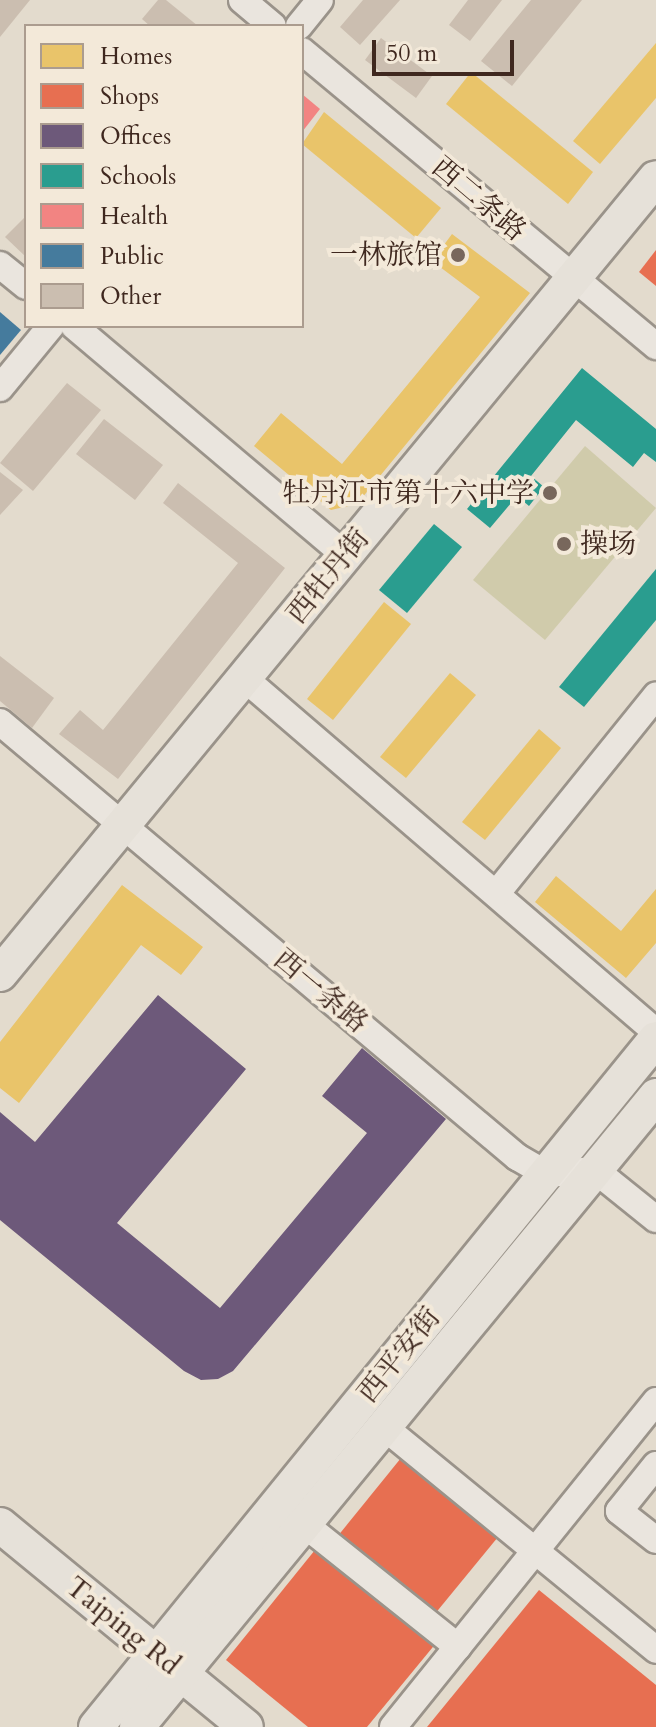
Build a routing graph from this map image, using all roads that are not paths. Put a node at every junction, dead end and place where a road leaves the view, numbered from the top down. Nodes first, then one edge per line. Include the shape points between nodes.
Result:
1 (242, 0) edge
2 (320, 0) edge
3 (271, 24) edge
4 (301, 24) edge
5 (304, 53) edge
6 (656, 178) edge
7 (0, 265) edge
8 (573, 278) junction
9 (24, 284) edge
10 (49, 328) edge
11 (76, 328) edge
12 (656, 346) edge
13 (0, 388) edge
14 (345, 555) junction
15 (244, 678) junction
16 (656, 696) edge
17 (0, 722) edge
18 (123, 824) junction
19 (496, 894) junction
20 (0, 974) edge
21 (656, 1032) edge
22 (656, 1039) edge
23 (656, 1096) edge
24 (595, 1170) junction
25 (547, 1174) junction
26 (656, 1219) edge
27 (652, 1413) edge
28 (384, 1427) junction
29 (656, 1465) edge
30 (304, 1524) junction
31 (0, 1525) edge
32 (656, 1540) edge
33 (0, 1551) edge
34 (535, 1552) junction
35 (458, 1647) junction
36 (656, 1650) edge
37 (164, 1674) junction
38 (96, 1727) edge
39 (137, 1727) edge
40 (210, 1727) edge
41 (246, 1727) edge
42 (393, 1727) edge

1 - 3 street
2 - 4 street
5 - 8 street, 西二条路
6 - 8 main road, 西牡丹街
7 - 9 street
8 - 12 street, 西二条路
8 - 14 main road, 西牡丹街
10 - 13 street
11 - 14 street
14 - 15 main road, 西牡丹街
15 - 18 main road, 西牡丹街
15 - 19 street
16 - 19 street
17 - 18 street, 西一条路
18 - 20 main road, 西牡丹街
18 - 25 street, 西一条路 via 517,1157
19 - 21 street
22 - 25 main road, 西平安街
23 - 24 main road, 西平安街
24 - 25 street
24 - 26 street
24 - 28 main road, 西平安街
25 - 37 main road, 西平安街
27 - 34 street
28 - 30 main road, 西平安街
28 - 34 street
29 - 32 street via 619,1511
30 - 35 street
30 - 37 main road, 西平安街
31 - 37 main road, Taiping Rd
33 - 37 main road, Taiping Rd
34 - 35 street
34 - 36 street
35 - 42 street
37 - 38 main road
37 - 39 main road
37 - 40 main road, Taiping Rd
37 - 41 main road, Taiping Rd

